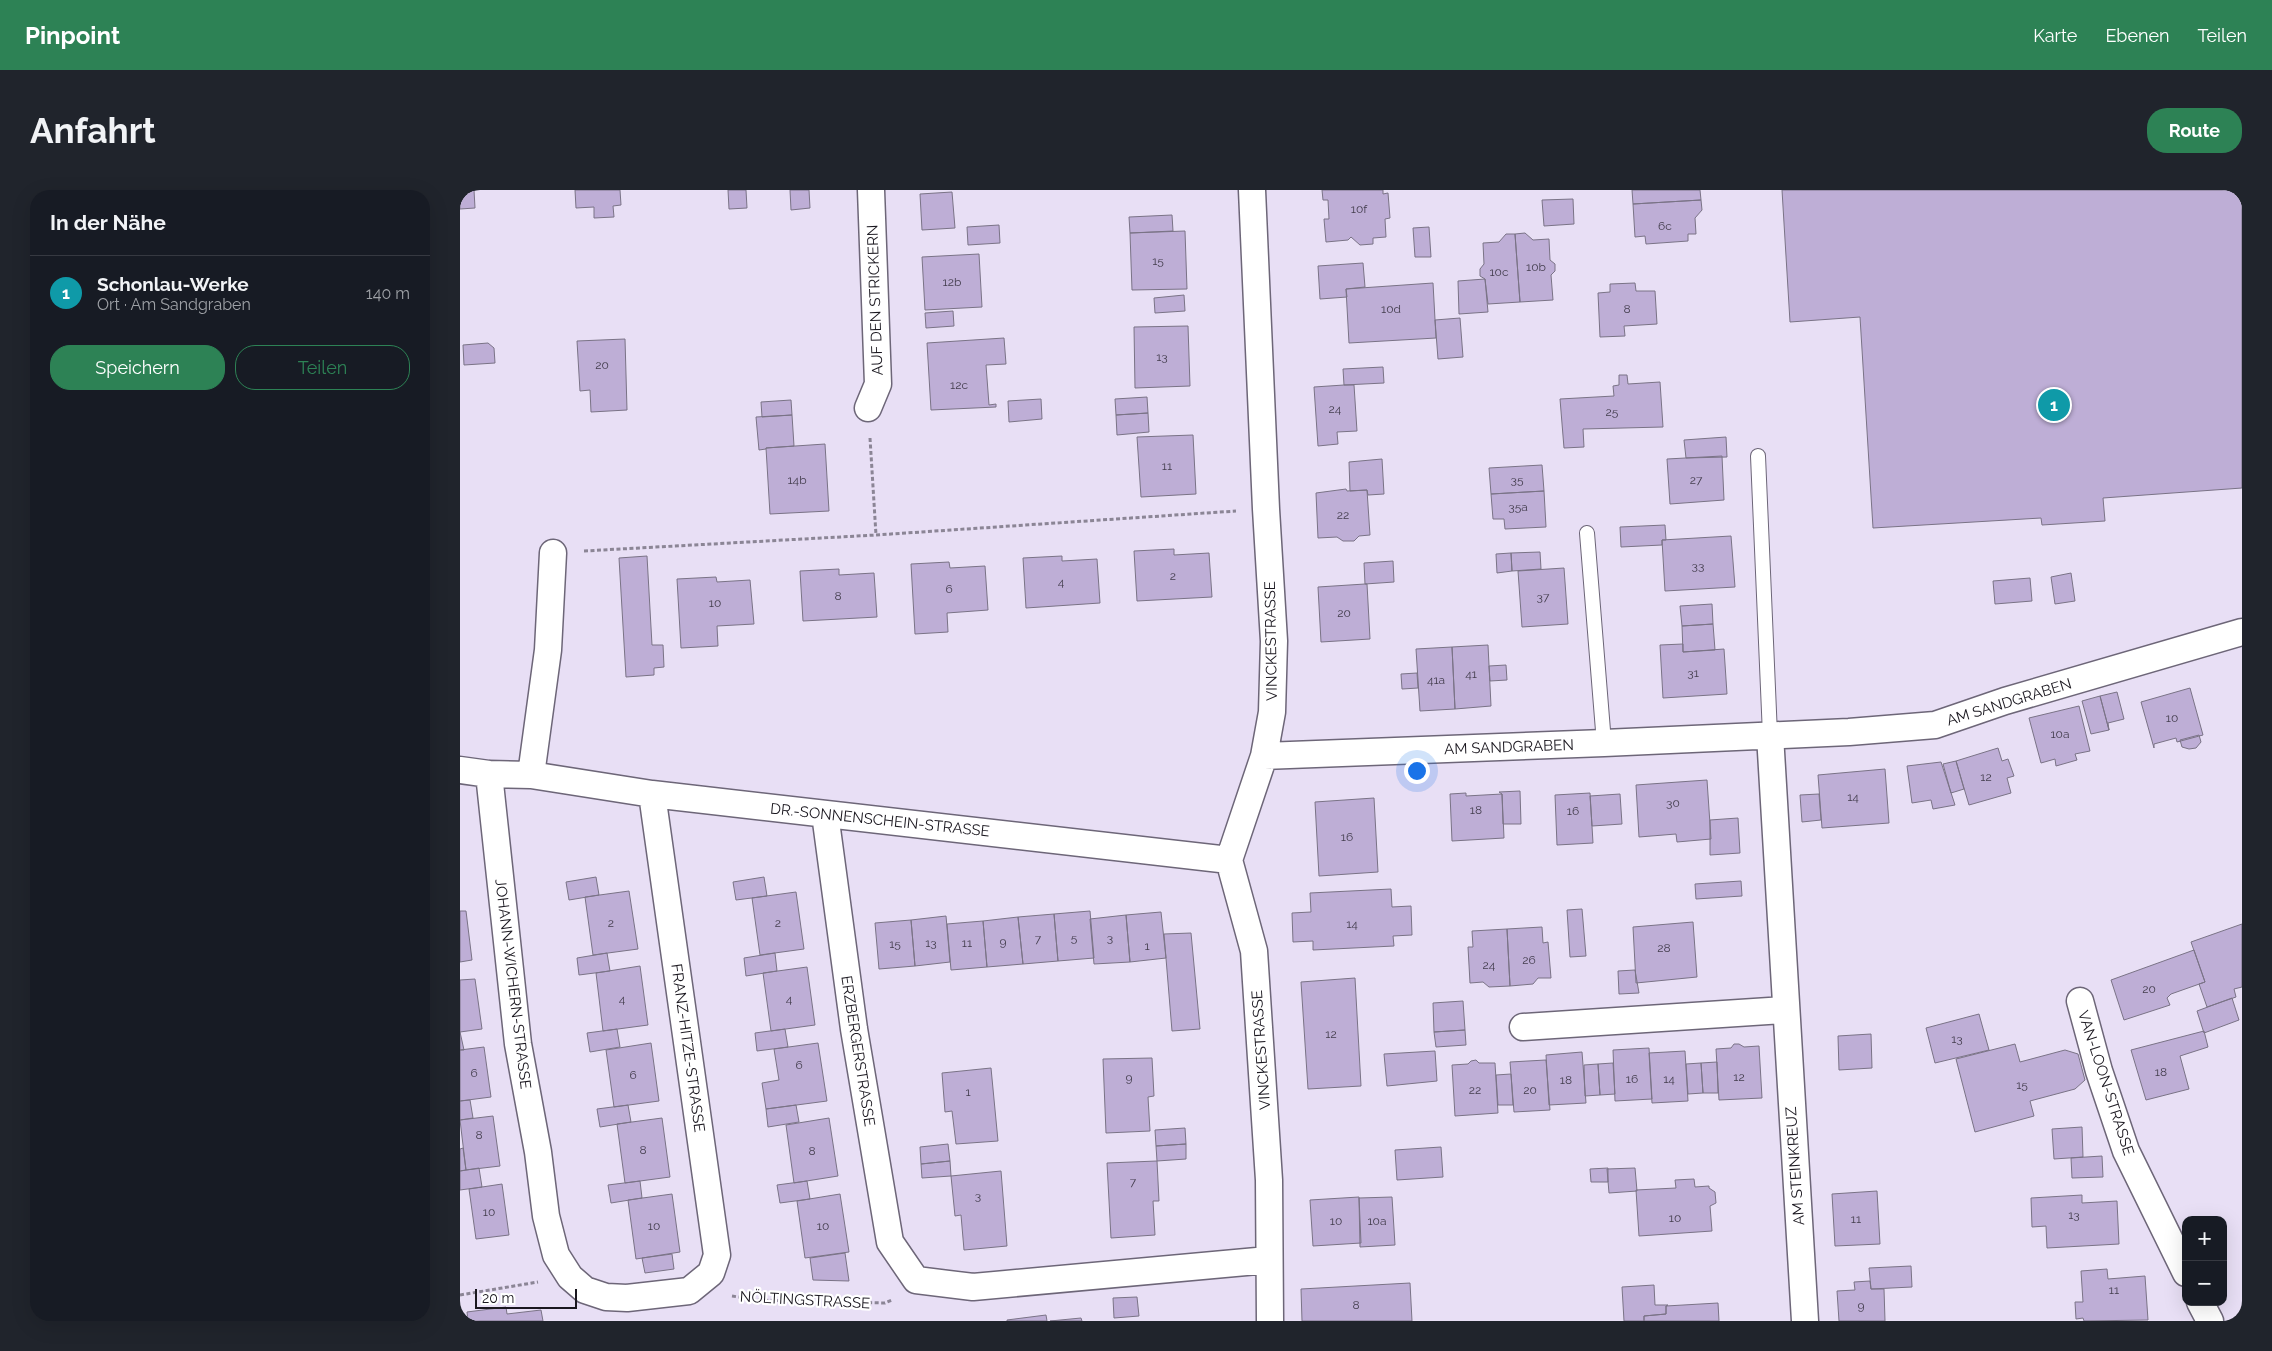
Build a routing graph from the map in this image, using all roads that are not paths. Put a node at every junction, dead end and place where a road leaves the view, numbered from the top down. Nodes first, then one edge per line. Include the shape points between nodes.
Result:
1 (871, 190) edge
2 (1252, 190) edge
3 (868, 408) road end
4 (1758, 456) dead end
5 (1586, 533) dead end
6 (553, 553) road end
7 (2242, 632) edge
8 (1770, 735) junction
9 (1604, 743) junction
10 (1264, 756) junction
11 (460, 770) edge
12 (489, 774) junction
13 (531, 775) junction
14 (652, 794) junction
15 (825, 814) junction
16 (1229, 860) junction
17 (2080, 1001) dead end
18 (1785, 1010) junction
19 (1523, 1028) dead end
20 (1268, 1260) junction
21 (2182, 1265) edge
22 (690, 1291) joint
23 (2202, 1306) edge
24 (1270, 1321) edge
25 (1805, 1321) edge
26 (2210, 1321) edge

1 - 3 street, AUF DEN STRICKERN via 878,384
2 - 10 street, VINCKESTRASSE via 1274,641 1272,712
4 - 8 lane
5 - 9 lane
6 - 13 street via 548,650
7 - 8 street, AM SANDGRABEN via 2005,701 1935,725
8 - 9 street, AM SANDGRABEN
8 - 18 street, AM STEINKREUZ
9 - 10 street, AM SANDGRABEN
10 - 16 street, VINCKESTRASSE
11 - 12 street, DR.-SONNENSCHEIN-STRASSE
12 - 13 street, DR.-SONNENSCHEIN-STRASSE
12 - 22 street, JOHANN-WICHERN-STRASSE via 518,1044 546,1216 556,1254 570,1277 585,1290 606,1297
13 - 14 street, DR.-SONNENSCHEIN-STRASSE
14 - 15 street, DR.-SONNENSCHEIN-STRASSE
14 - 22 street, FRANZ-HITZE-STRASSE via 717,1255 711,1273
15 - 16 street, DR.-SONNENSCHEIN-STRASSE
15 - 20 street, ERZBERGERSTRASSE via 854,1029 890,1242 916,1280 973,1287
16 - 20 street, VINCKESTRASSE via 1254,951 1269,1180
17 - 21 street, VAN-LOON-STRASSE via 2126,1151
18 - 19 street
18 - 25 street, AM STEINKREUZ
20 - 24 street, VINCKESTRASSE
23 - 26 street

